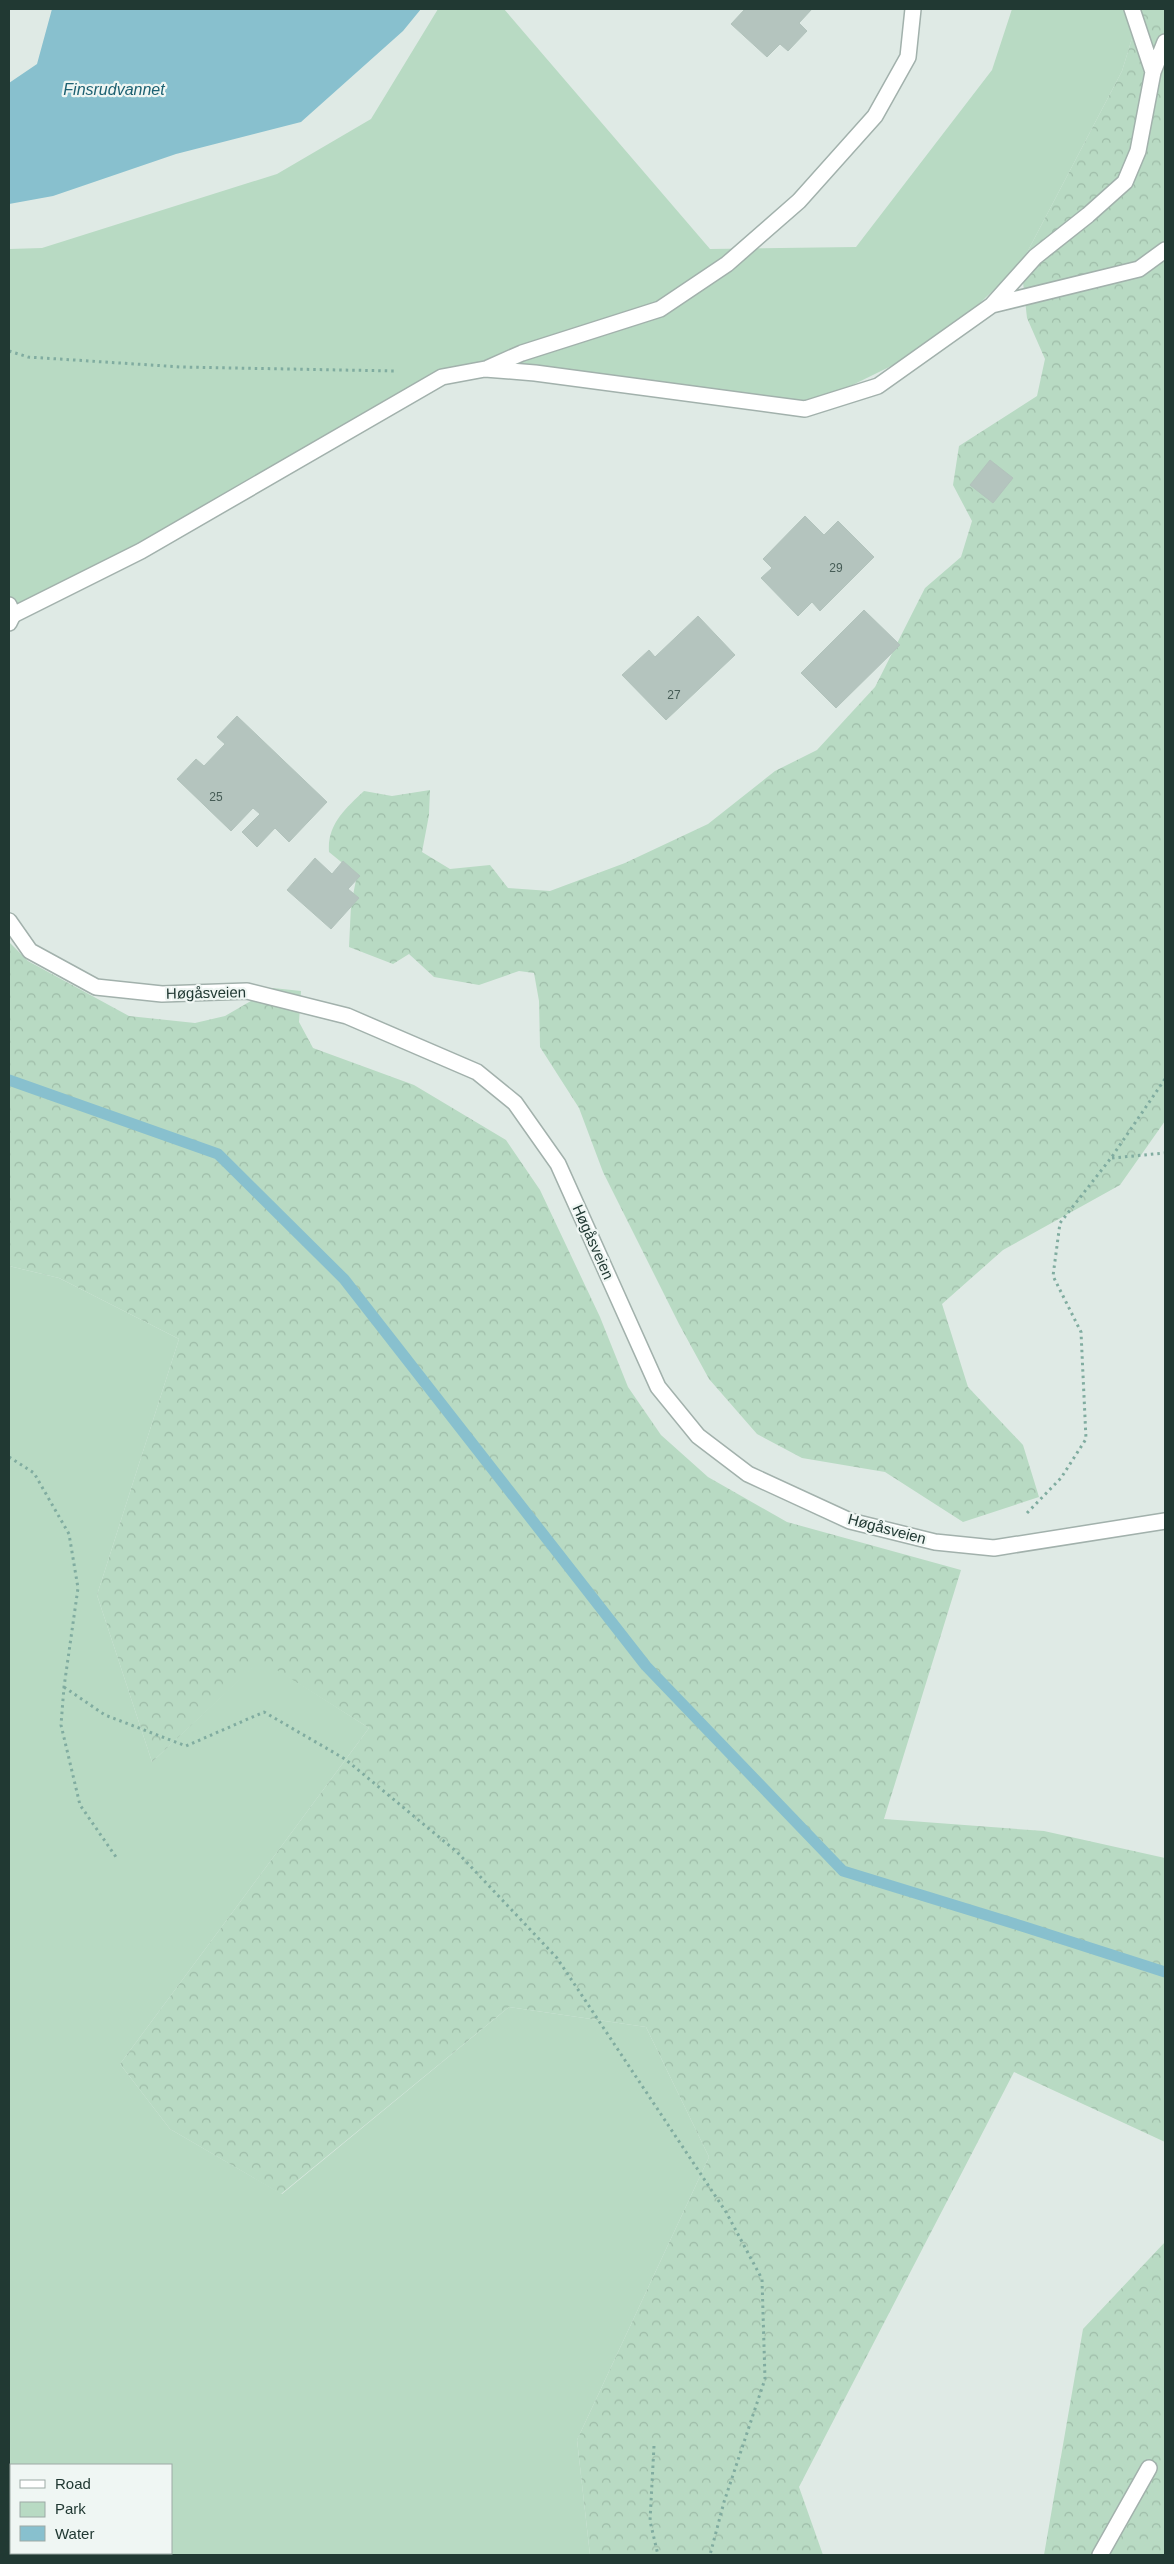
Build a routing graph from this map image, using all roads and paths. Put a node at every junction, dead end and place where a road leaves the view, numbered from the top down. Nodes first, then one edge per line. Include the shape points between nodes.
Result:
1 (913, 9) edge
2 (1132, 9) edge
3 (1165, 42) edge
4 (1153, 72) junction
5 (1165, 250) edge
6 (992, 305) junction
7 (9, 351) edge
8 (485, 369) junction
9 (442, 377) junction
10 (10, 614) edge
11 (9, 920) edge
12 (1165, 1078) edge
13 (1165, 1153) edge
14 (1111, 1158) junction
15 (9, 1457) edge
16 (1165, 1521) edge
17 (994, 1548) junction
18 (64, 1687) junction
19 (116, 1857) dead end
20 (654, 2446) dead end
21 (1149, 2468) dead end
22 (658, 2555) edge
23 (710, 2555) edge
24 (1100, 2555) edge

1 - 8 street via 908,57 875,116 799,201 727,264 660,309 522,353
2 - 4 street
3 - 4 street
4 - 6 street via 1138,151 1125,182 1035,257
5 - 6 street via 1139,269
6 - 8 street via 878,386 805,409
7 - 9 path via 28,357 181,367 384,370
8 - 9 street
9 - 10 street via 142,551
11 - 17 street, Høgåsveien via 30,951 96,987 162,994 247,991 347,1016 477,1072 515,1103 558,1164 658,1387 698,1436 748,1474 850,1521 935,1542
12 - 14 path
13 - 14 path
14 - 17 path via 1060,1223 1053,1276 1081,1332 1086,1439 1061,1478
15 - 18 path via 34,1473 69,1534 78,1588
16 - 17 street, Høgåsveien
18 - 19 path via 61,1725 80,1805
18 - 23 path via 105,1714 186,1746 264,1712 345,1759 457,1852 557,1958 726,2212 762,2279 764,2379
20 - 22 path via 650,2521
21 - 24 street

